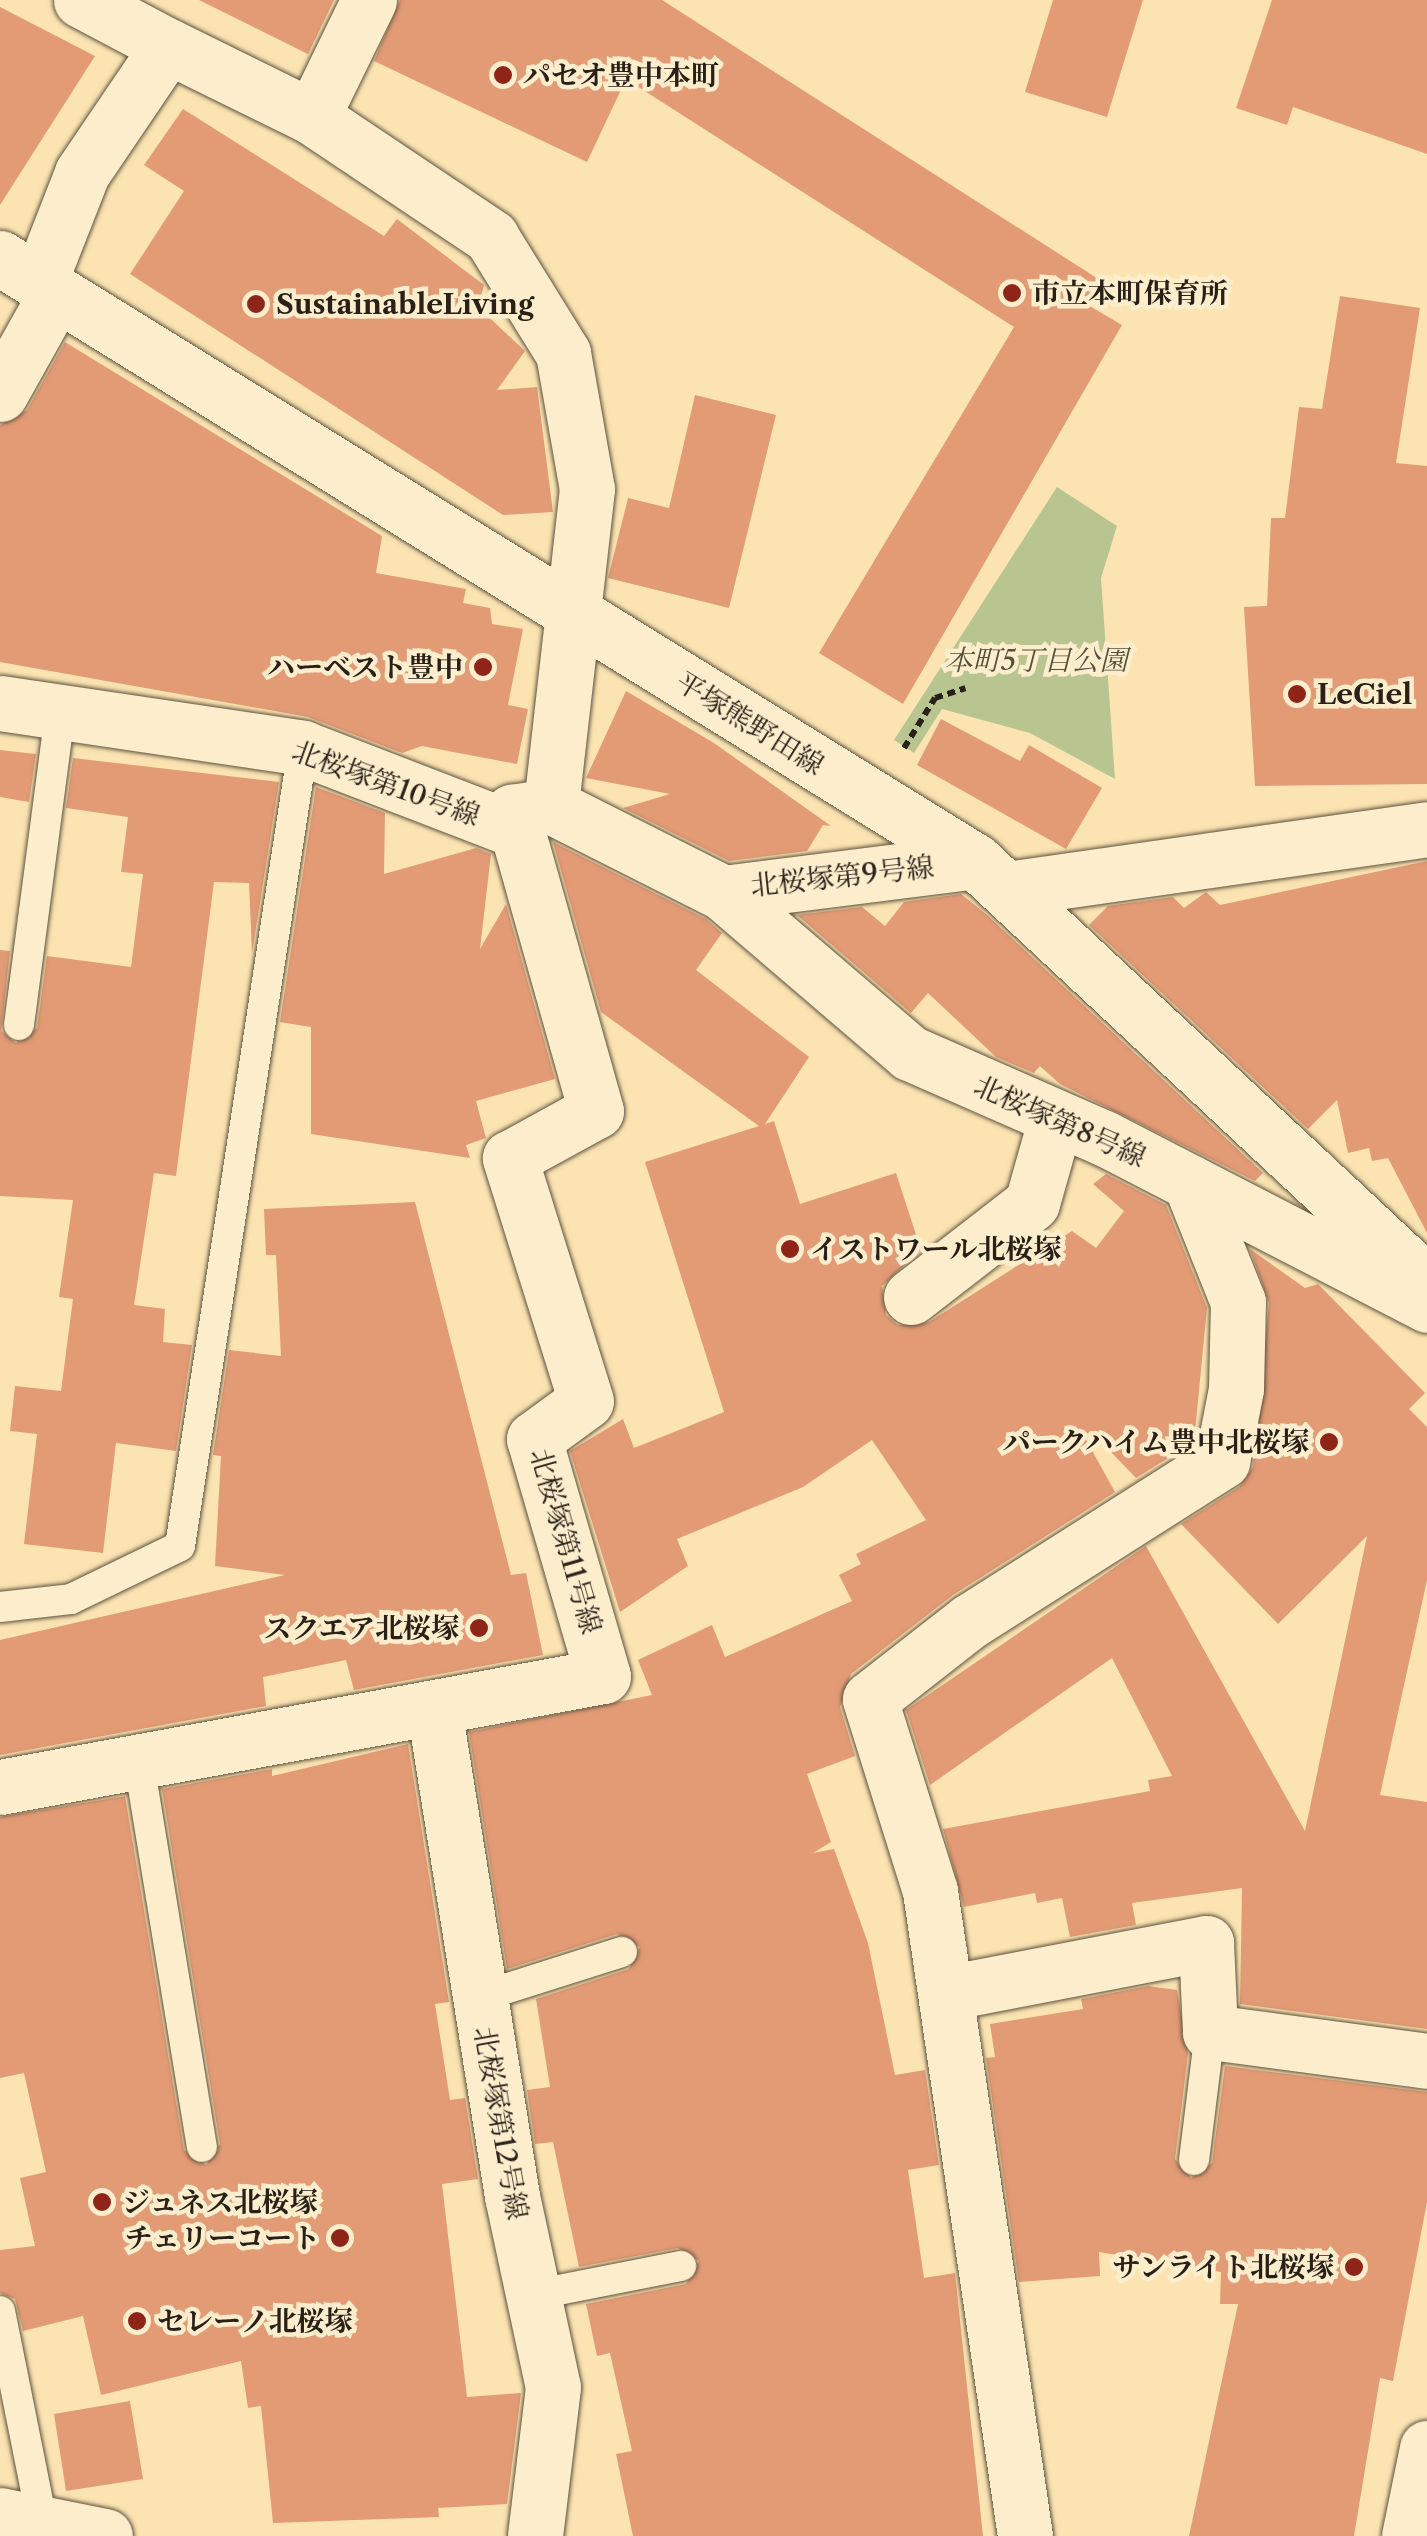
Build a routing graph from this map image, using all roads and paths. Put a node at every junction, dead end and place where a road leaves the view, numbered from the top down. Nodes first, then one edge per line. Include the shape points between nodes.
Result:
1 (81, 0) edge
2 (369, 0) edge
3 (168, 46) junction
4 (312, 117) junction
5 (32, 278) edge
6 (0, 394) edge
7 (566, 611) junction
8 (966, 688) dead end
9 (0, 703) edge
10 (60, 712) junction
11 (303, 748) junction
12 (900, 756) dead end
13 (534, 818) junction
14 (1427, 829) edge
15 (991, 875) junction
16 (723, 893) junction
17 (18, 1025) dead end
18 (1056, 1118) junction
19 (1190, 1182) junction
20 (1427, 1283) edge
21 (911, 1297) dead end
22 (1427, 1306) edge
23 (0, 1607) edge
24 (434, 1709) junction
25 (138, 1763) junction
26 (0, 1787) edge
27 (622, 1952) dead end
28 (946, 1993) junction
29 (480, 1997) junction
30 (1210, 2032) junction
31 (1427, 2061) edge
32 (202, 2147) dead end
33 (1194, 2160) dead end
34 (681, 2266) dead end
35 (533, 2294) junction
36 (0, 2311) edge
37 (1427, 2448) edge
38 (18, 2523) edge
39 (105, 2536) edge
40 (535, 2536) edge
41 (1026, 2536) edge
42 (1409, 2536) edge

1 - 3 street
2 - 4 street
3 - 4 street
3 - 5 street via 82,173
4 - 7 street via 491,236 563,353 587,489
5 - 6 street
5 - 7 street, 平塚熊野田線
7 - 13 street
7 - 15 street, 平塚熊野田線
8 - 12 path via 934,698
9 - 10 street, 北桜塚第10号線
10 - 11 street, 北桜塚第10号線
10 - 17 lane
11 - 13 street, 北桜塚第10号線
11 - 23 lane via 180,1546 70,1600
13 - 16 street, 北桜塚第9号線
13 - 24 street, 北桜塚第11号線 via 596,1111 510,1158 586,1402 534,1439 603,1676
14 - 15 street, 北桜塚第9号線
15 - 16 street, 北桜塚第9号線
15 - 20 street, 平塚熊野田線
16 - 18 street, 北桜塚第8号線 via 910,1053
18 - 19 street, 北桜塚第8号線
18 - 21 street via 1032,1203
19 - 22 street, 北桜塚第8号線
19 - 28 street via 1238,1302 1236,1389 1222,1460 970,1620 870,1699 930,1891
24 - 25 street, 北桜塚第11号線
24 - 29 street, 北桜塚第12号線
25 - 26 street, 北桜塚第11号線
25 - 32 lane
27 - 29 lane
28 - 30 street via 1206,1943
28 - 41 street
29 - 35 street, 北桜塚第12号線
30 - 31 street
30 - 33 lane
34 - 35 lane
35 - 40 street, 北桜塚第12号線 via 553,2387
36 - 38 lane
37 - 42 street
38 - 39 street

